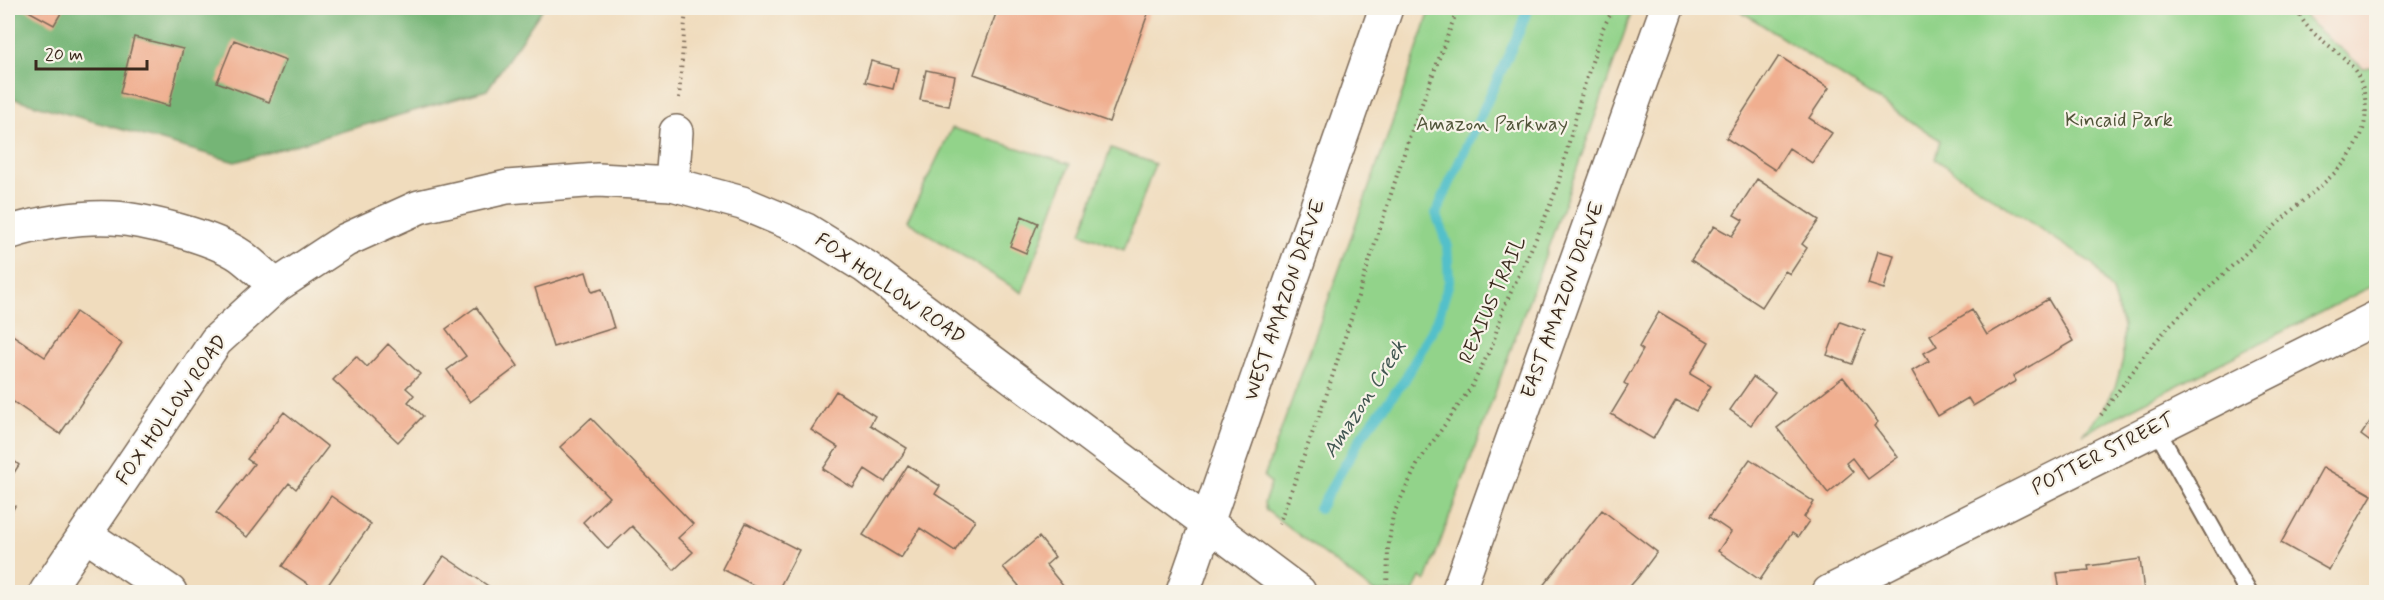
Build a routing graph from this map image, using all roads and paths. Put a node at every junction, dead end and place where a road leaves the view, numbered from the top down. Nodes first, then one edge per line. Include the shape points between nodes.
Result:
1 (686, 8) edge
2 (1386, 8) edge
3 (1458, 8) edge
4 (1614, 8) edge
5 (1667, 8) edge
6 (2297, 8) edge
7 (676, 132) joint
8 (672, 184) junction
9 (8, 233) edge
10 (276, 286) junction
11 (2376, 318) edge
12 (2099, 418) dead end
13 (2156, 427) junction
14 (1206, 524) junction
15 (1280, 524) dead end
16 (86, 535) junction
17 (46, 592) edge
18 (170, 592) edge
19 (1183, 592) edge
20 (1299, 592) edge
21 (1387, 592) edge
22 (1458, 592) edge
23 (1829, 592) edge
24 (2247, 592) edge

1 - 7 path
2 - 14 main road, WEST AMAZON DRIVE
3 - 15 path via 1409,138 1326,396
4 - 21 path, REXIUS TRAIL via 1603,28 1587,78 1557,188 1503,309 1491,346 1472,386 1418,463 1393,515
5 - 22 main road, EAST AMAZON DRIVE
6 - 12 path via 2301,19 2360,78 2366,118 2359,140 2331,175 2171,324
7 - 8 main road
8 - 10 main road, FOX HOLLOW ROAD via 598,180 507,187 419,207 346,240
8 - 14 main road, FOX HOLLOW ROAD via 742,203 785,221 866,267
9 - 10 main road via 37,223 112,218 158,226 204,238 240,255
10 - 16 main road, FOX HOLLOW ROAD via 216,341
11 - 13 main road, POTTER STREET
13 - 23 main road, POTTER STREET
13 - 24 lane
14 - 19 main road, WEST AMAZON DRIVE
14 - 20 main road, FOX HOLLOW ROAD
16 - 17 main road, FOX HOLLOW ROAD
16 - 18 main road

